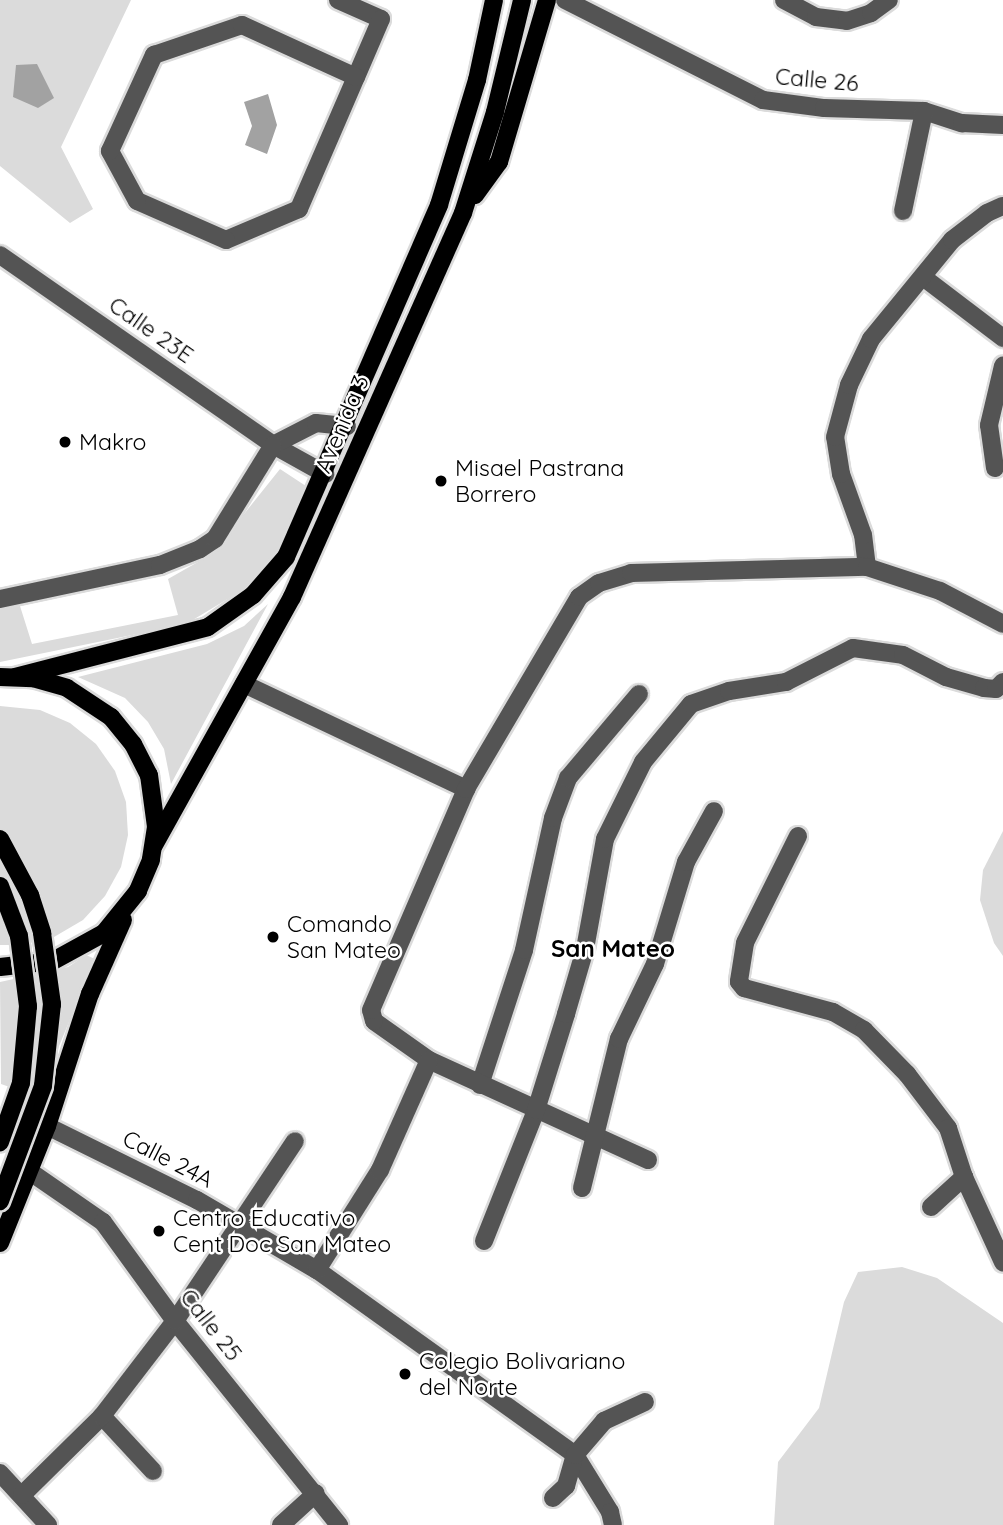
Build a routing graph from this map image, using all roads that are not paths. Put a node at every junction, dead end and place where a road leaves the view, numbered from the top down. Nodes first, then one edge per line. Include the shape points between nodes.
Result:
1 (338, 0) edge
2 (494, 0) edge
3 (522, 0) edge
4 (547, 0) edge
5 (565, 0) edge
6 (784, 0) edge
7 (889, 0) edge
8 (356, 77) junction
9 (924, 111) junction
10 (1003, 125) edge
11 (1003, 206) edge
12 (903, 211) dead end
13 (463, 212) junction
14 (0, 256) edge
15 (923, 277) junction
16 (1003, 338) edge
17 (1003, 366) edge
18 (347, 426) junction
19 (274, 445) junction
20 (995, 468) dead end
21 (325, 474) junction
22 (867, 566) junction
23 (0, 599) edge
24 (1003, 624) edge
25 (8, 677) edge
26 (1003, 682) edge
27 (244, 684) junction
28 (639, 694) dead end
29 (467, 789) junction
30 (714, 811) dead end
31 (798, 836) dead end
32 (0, 838) edge
33 (155, 845) junction
34 (0, 886) edge
35 (129, 907) junction
36 (0, 967) edge
37 (429, 1060) junction
38 (480, 1085) junction
39 (536, 1110) junction
40 (47, 1126) junction
41 (591, 1136) junction
42 (295, 1141) dead end
43 (0, 1142) edge
44 (648, 1160) dead end
45 (29, 1171) junction
46 (964, 1177) junction
47 (582, 1188) dead end
48 (0, 1201) edge
49 (931, 1208) dead end
50 (240, 1227) junction
51 (484, 1241) dead end
52 (0, 1244) edge
53 (1003, 1262) edge
54 (317, 1270) junction
55 (175, 1321) junction
56 (645, 1402) dead end
57 (102, 1416) junction
58 (575, 1455) junction
59 (153, 1471) dead end
60 (0, 1473) edge
61 (316, 1493) junction
62 (22, 1495) junction
63 (553, 1498) dead end
64 (48, 1525) edge
65 (281, 1525) edge
66 (340, 1525) edge
67 (613, 1525) edge

1 - 8 street via 381,19
2 - 18 main road, Avenida 3 via 447,182
3 - 13 main road, Avenida 3 via 505,77
4 - 13 main road via 499,162
5 - 9 street, Calle 26 via 764,100 824,108
6 - 7 street via 816,17 847,21 871,13
8 - 8 street via 242,25 154,55 110,151 137,201 226,240 299,209
9 - 10 street, Calle 26 via 962,123
9 - 12 street
11 - 15 street via 952,240
13 - 27 main road, Avenida 3 via 292,597
14 - 19 street, Calle 23E
15 - 16 street
15 - 22 street via 871,339 849,386 835,438 841,474 863,535
17 - 20 street via 989,425
18 - 19 street via 316,423
18 - 21 main road, Avenida 3
19 - 21 street, Calle 23E
19 - 23 street via 215,539 200,549 160,565
21 - 25 main road, Avenida 3 via 286,557 230,615 194,633
22 - 24 street via 960,600
22 - 29 street via 631,573 599,583 579,597
25 - 33 main road via 75,692 123,730 149,775 156,810
26 - 39 street via 996,689 984,688 946,677 903,655 853,648 786,682 729,691 691,704 643,762 605,839 585,949
27 - 29 street
27 - 33 main road, Avenida 3
28 - 38 street via 568,778 553,818 524,950
29 - 37 street via 372,1010 374,1021
30 - 41 street via 686,862 655,964 619,1039
31 - 46 street via 745,943 739,982 744,988 833,1012 864,1030 907,1074 948,1128
32 - 48 main road, bridge via 30,895 42,933 52,1004 43,1086
33 - 35 main road via 146,876
34 - 43 main road, bridge via 19,936 28,1006 21,1083
35 - 36 main road via 104,933 66,956 38,965
35 - 40 main road via 90,994
37 - 38 street
37 - 54 street via 380,1170
38 - 39 street
39 - 41 street
39 - 51 street
40 - 45 main road
40 - 50 street, Calle 24A via 197,1200
41 - 44 street
41 - 47 street
42 - 50 street
45 - 52 main road
45 - 55 street, Calle 25 via 103,1222
46 - 49 street
46 - 53 street via 996,1238
50 - 54 street, Calle 24A
50 - 55 street
54 - 58 street, Calle 24A
55 - 57 street
55 - 61 street, Calle 25
56 - 58 street via 604,1421
57 - 59 street
57 - 62 street
58 - 63 street via 566,1486
58 - 67 street via 610,1512
60 - 62 street
61 - 65 street
61 - 66 street, Calle 25
62 - 64 street

